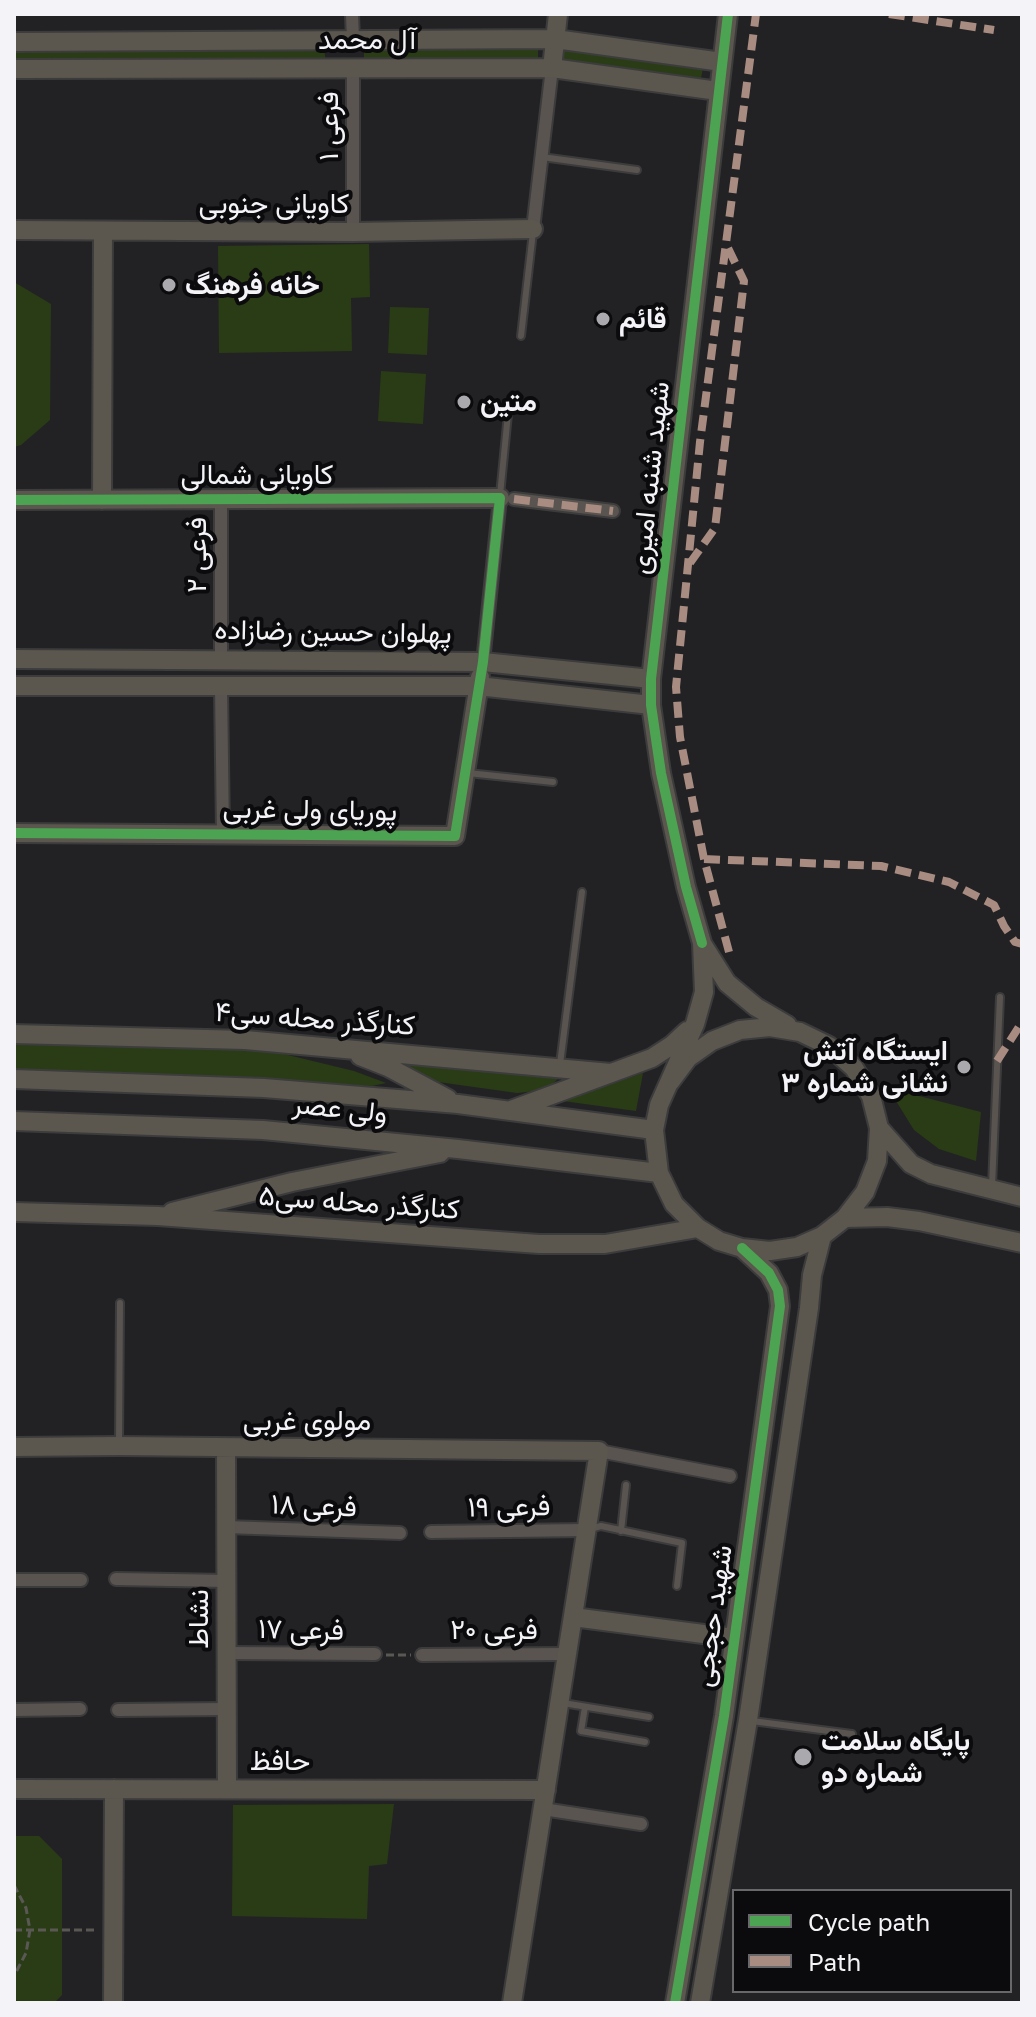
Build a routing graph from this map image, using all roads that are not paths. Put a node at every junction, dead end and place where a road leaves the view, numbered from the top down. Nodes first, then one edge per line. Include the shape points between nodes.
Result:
1 (352, 14) edge
2 (558, 14) edge
3 (728, 14) edge
4 (555, 39) junction
5 (353, 40) junction
6 (14, 42) edge
7 (714, 62) junction
8 (353, 68) junction
9 (552, 68) junction
10 (14, 69) edge
11 (709, 89) junction
12 (541, 157) junction
13 (637, 170) dead end
14 (533, 229) junction
15 (14, 230) edge
16 (103, 231) junction
17 (353, 232) junction
18 (521, 336) dead end
19 (508, 414) dead end
20 (221, 499) junction
21 (507, 499) junction
22 (14, 500) edge
23 (102, 500) junction
24 (613, 511) dead end
25 (14, 659) edge
26 (221, 659) junction
27 (483, 662) junction
28 (651, 679) junction
29 (14, 686) edge
30 (478, 686) junction
31 (221, 687) junction
32 (651, 705) junction
33 (465, 772) junction
34 (553, 782) dead end
35 (14, 833) edge
36 (223, 833) junction
37 (582, 892) dead end
38 (702, 943) junction
39 (1000, 997) dead end
40 (695, 1024) junction
41 (800, 1032) junction
42 (14, 1034) edge
43 (340, 1048) junction
44 (559, 1068) junction
45 (611, 1073) junction
46 (14, 1079) edge
47 (670, 1082) junction
48 (458, 1104) junction
49 (508, 1112) junction
50 (14, 1121) edge
51 (879, 1128) junction
52 (654, 1130) junction
53 (458, 1149) junction
54 (659, 1173) junction
55 (991, 1190) junction
56 (1022, 1197) edge
57 (14, 1212) edge
58 (158, 1216) junction
59 (845, 1218) junction
60 (698, 1228) junction
61 (822, 1236) junction
62 (1022, 1243) edge
63 (742, 1248) junction
64 (120, 1303) dead end
65 (119, 1446) junction
66 (14, 1447) edge
67 (226, 1448) junction
68 (599, 1451) junction
69 (730, 1476) dead end
70 (626, 1485) dead end
71 (226, 1527) junction
72 (587, 1530) junction
73 (621, 1531) junction
74 (431, 1532) dead end
75 (400, 1533) dead end
76 (116, 1579) dead end
77 (14, 1580) edge
78 (81, 1580) dead end
79 (227, 1581) junction
80 (677, 1586) dead end
81 (573, 1617) junction
82 (734, 1638) junction
83 (227, 1653) junction
84 (375, 1654) road end
85 (567, 1654) junction
86 (422, 1655) road end
87 (560, 1702) junction
88 (585, 1707) junction
89 (80, 1709) dead end
90 (227, 1709) junction
91 (14, 1710) edge
92 (118, 1710) dead end
93 (649, 1717) dead end
94 (748, 1720) junction
95 (852, 1734) dead end
96 (645, 1742) dead end
97 (14, 1789) edge
98 (114, 1789) junction
99 (227, 1789) junction
100 (546, 1790) junction
101 (543, 1809) junction
102 (641, 1824) dead end
103 (113, 2003) edge
104 (512, 2003) edge
105 (675, 2003) edge
106 (700, 2003) edge

1 - 5 street
2 - 4 street
3 - 7 street, شهید شنبه امیری
4 - 5 street, آل محمد
4 - 7 street, آل محمد
4 - 9 street
5 - 6 street, آل محمد
5 - 8 street
7 - 11 street, شهید شنبه امیری
8 - 9 street, آل محمد
8 - 10 street, آل محمد
8 - 17 street, فرعی ۱
9 - 11 street, آل محمد
9 - 12 street
11 - 28 street, شهید شنبه امیری
12 - 13 lane
12 - 14 street
14 - 17 street, کاویانی جنوبی
14 - 18 lane
15 - 16 street, کاویانی جنوبی
16 - 17 street, کاویانی جنوبی
16 - 23 street
19 - 21 lane
20 - 21 street, کاویانی شمالی
20 - 23 street, کاویانی شمالی
20 - 26 street, فرعی ۲
21 - 24 street
21 - 27 street
22 - 23 street, کاویانی شمالی
25 - 26 street, پهلوان حسین رضازاده
26 - 27 street, پهلوان حسین رضازاده
26 - 31 street
27 - 28 street, پهلوان حسین رضازاده
27 - 30 street, پوریای ولی غربی
28 - 32 street, شهید شنبه امیری
29 - 31 street, پهلوان حسین رضازاده
30 - 31 street, پهلوان حسین رضازاده
30 - 32 street, پهلوان حسین رضازاده
30 - 33 street, پوریای ولی غربی
31 - 36 street
32 - 38 street, شهید شنبه امیری via 661,773
33 - 34 lane
33 - 36 street, پوریای ولی غربی via 455,836
35 - 36 street, پوریای ولی غربی
37 - 44 lane
38 - 40 street via 704,992
38 - 41 street via 727,983
39 - 55 lane
40 - 45 street via 652,1058
40 - 47 street
41 - 47 street via 740,1030 688,1058
41 - 51 street via 829,1046 854,1068 871,1096
42 - 43 street, کنارگذر محله سی۴
43 - 44 street, کنارگذر محله سی۴
43 - 48 street
44 - 45 street, کنارگذر محله سی۴
45 - 49 street
46 - 48 street, ولی عصر via 264,1088
47 - 52 street
48 - 49 street, ولی عصر
49 - 52 street, ولی عصر
50 - 53 street, ولی عصر via 263,1130
51 - 55 street via 911,1164
51 - 59 street via 877,1161 865,1192
52 - 54 street
53 - 54 street, ولی عصر
53 - 58 street
54 - 60 street via 674,1204
55 - 56 street
57 - 58 street, کنارگذر محله سی۵
58 - 60 street, کنارگذر محله سی۵ via 539,1244 605,1244
59 - 61 street
59 - 62 street via 919,1221
60 - 63 street
61 - 63 street via 797,1247
61 - 94 street, شهید حججی
63 - 82 street, شهید حججی via 769,1273 780,1306
64 - 65 lane
65 - 66 street, مولوی غربی
65 - 67 street, مولوی غربی
67 - 68 street, مولوی غربی
67 - 71 street, نشاط
68 - 69 street
68 - 72 street
70 - 73 lane
71 - 75 street, فرعی ۱۸
71 - 79 street, نشاط
72 - 73 lane via 601,1526
72 - 74 street, فرعی ۱۹
72 - 81 street
73 - 80 lane via 682,1543
76 - 79 street
77 - 78 street
79 - 83 street, نشاط
81 - 82 street
81 - 85 street
82 - 105 street, شهید حججی
83 - 84 street, فرعی ۱۷
83 - 90 street, نشاط
85 - 86 street, فرعی ۲۰
85 - 87 street
87 - 88 lane
87 - 100 street
88 - 93 lane
88 - 96 lane via 581,1731
89 - 91 street
90 - 92 street
90 - 99 street, نشاط
94 - 95 lane
94 - 106 street, شهید حججی
97 - 98 street, حافظ
98 - 99 street, حافظ
98 - 103 street
99 - 100 street, حافظ
100 - 101 street
101 - 102 street
101 - 104 street

